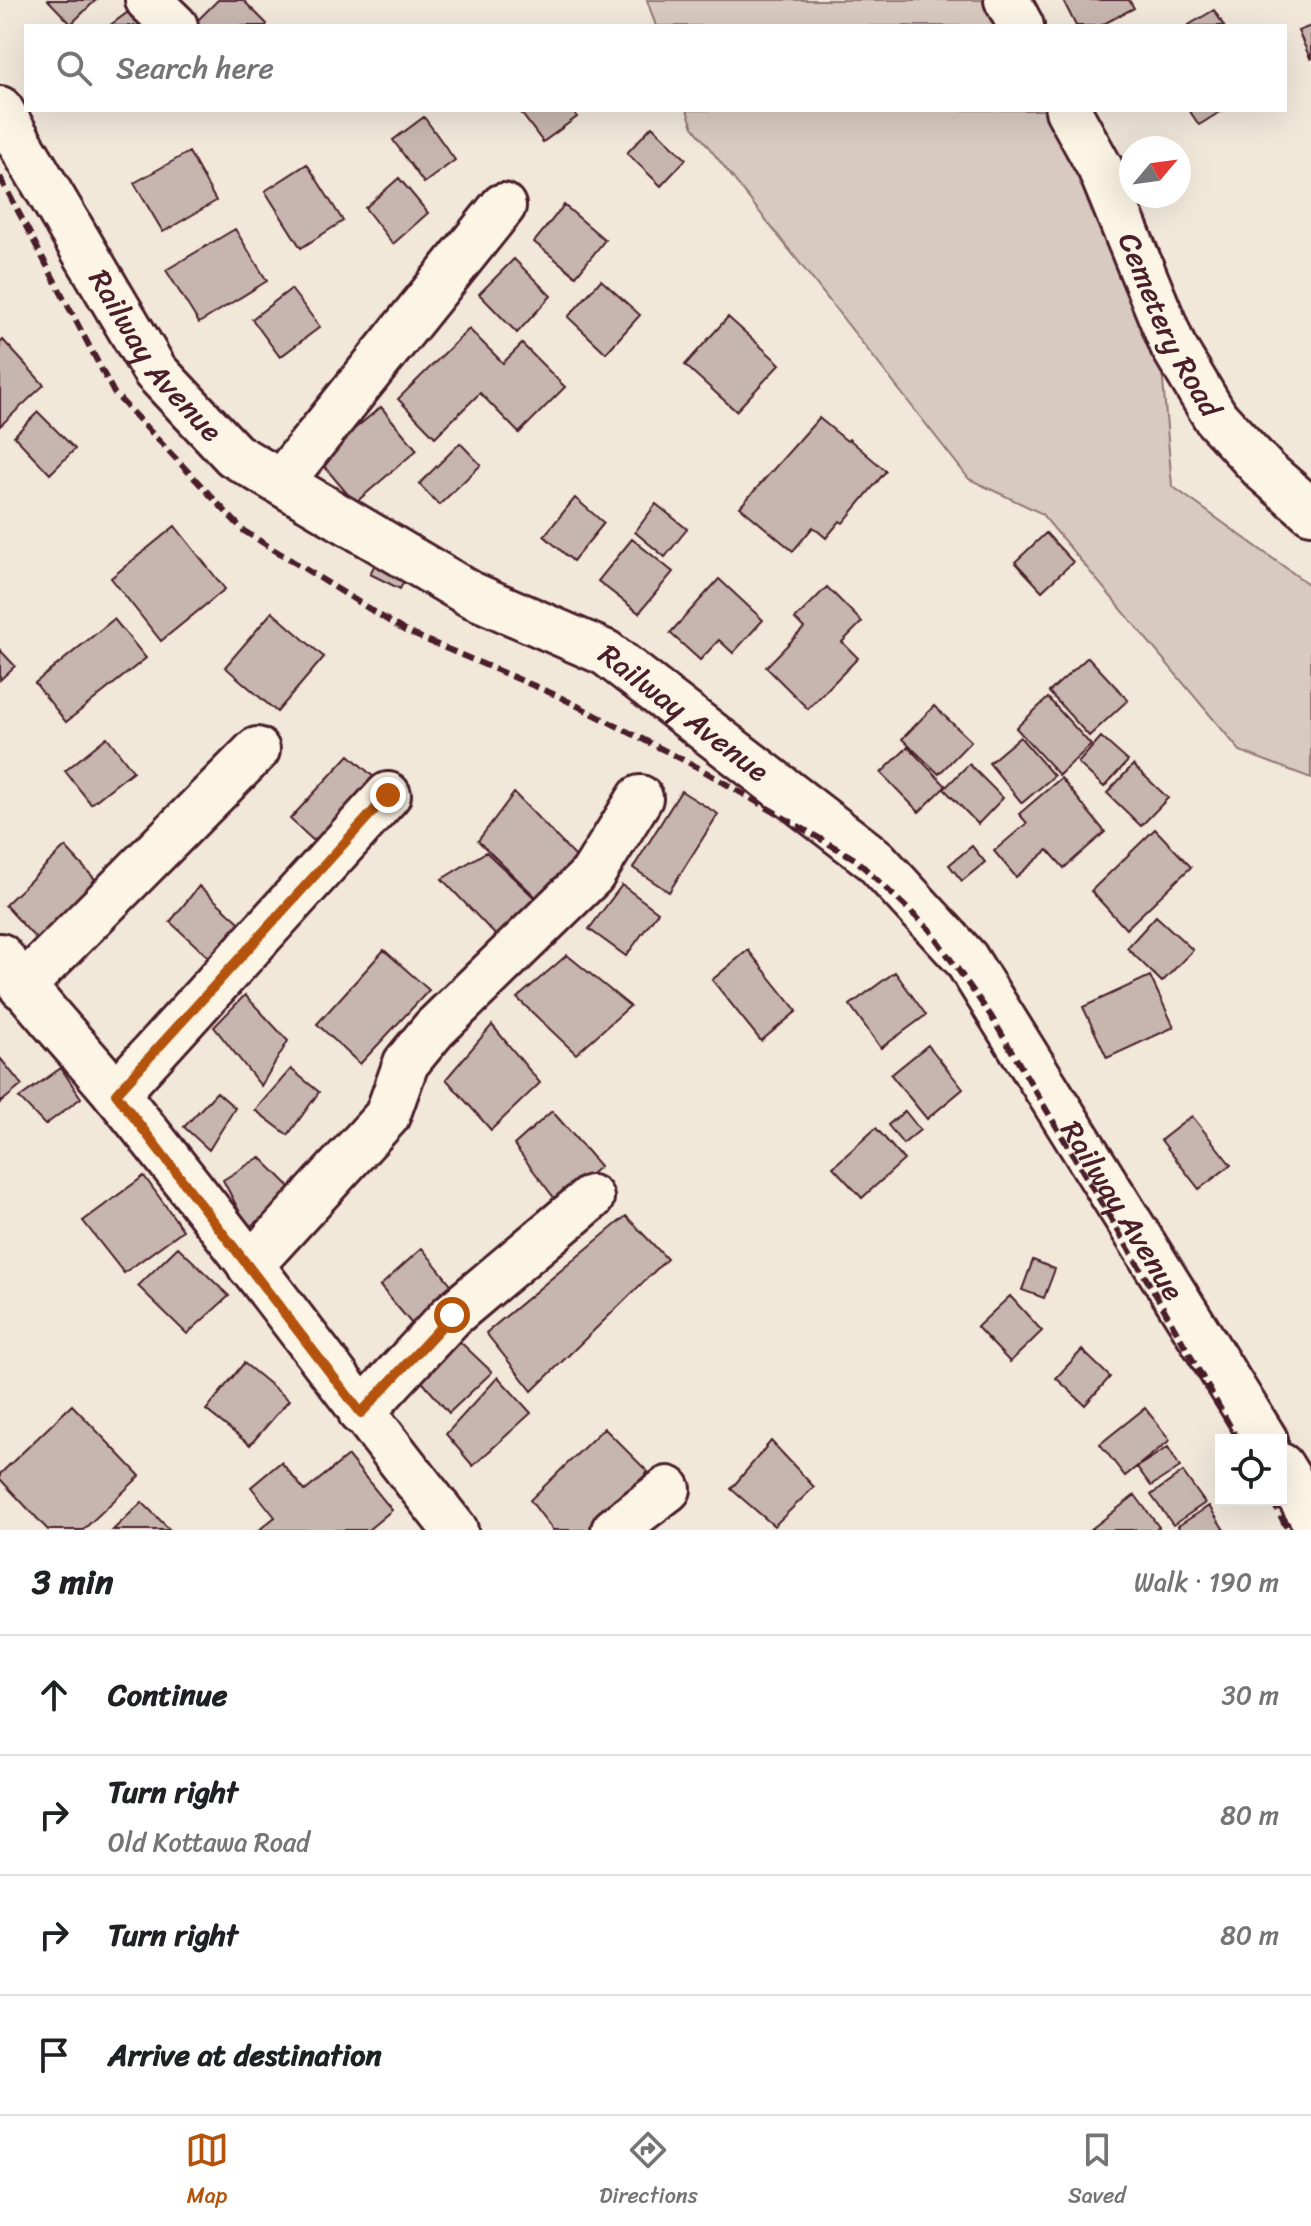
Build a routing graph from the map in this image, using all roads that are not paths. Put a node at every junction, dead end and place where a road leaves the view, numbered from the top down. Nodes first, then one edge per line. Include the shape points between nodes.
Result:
1 (148, 0) edge
2 (1007, 0) edge
3 (173, 24) edge
4 (1020, 24) edge
5 (0, 109) edge
6 (1069, 112) edge
7 (503, 206) dead end
8 (281, 482) junction
9 (1311, 511) edge
10 (257, 750) dead end
11 (388, 795) dead end
12 (640, 798) dead end
13 (11, 972) edge
14 (116, 1094) junction
15 (591, 1198) dead end
16 (250, 1266) junction
17 (361, 1413) junction
18 (1261, 1434) edge
19 (1287, 1476) edge
20 (668, 1489) dead end
21 (1311, 1515) edge
22 (455, 1530) edge
23 (614, 1530) edge

1 - 3 street
2 - 4 street
5 - 8 street, Railway Avenue via 155,371 234,455
6 - 9 street, Cemetery Road via 1100,168 1173,346 1216,418
7 - 8 street
8 - 18 street, Railway Avenue via 470,594 606,653 875,860 966,959
10 - 13 street
11 - 14 street
12 - 16 street via 592,875 434,1029 406,1063 387,1116
13 - 14 street
14 - 16 street
15 - 17 street via 452,1315
16 - 17 street
17 - 22 street
19 - 21 street
20 - 23 street

